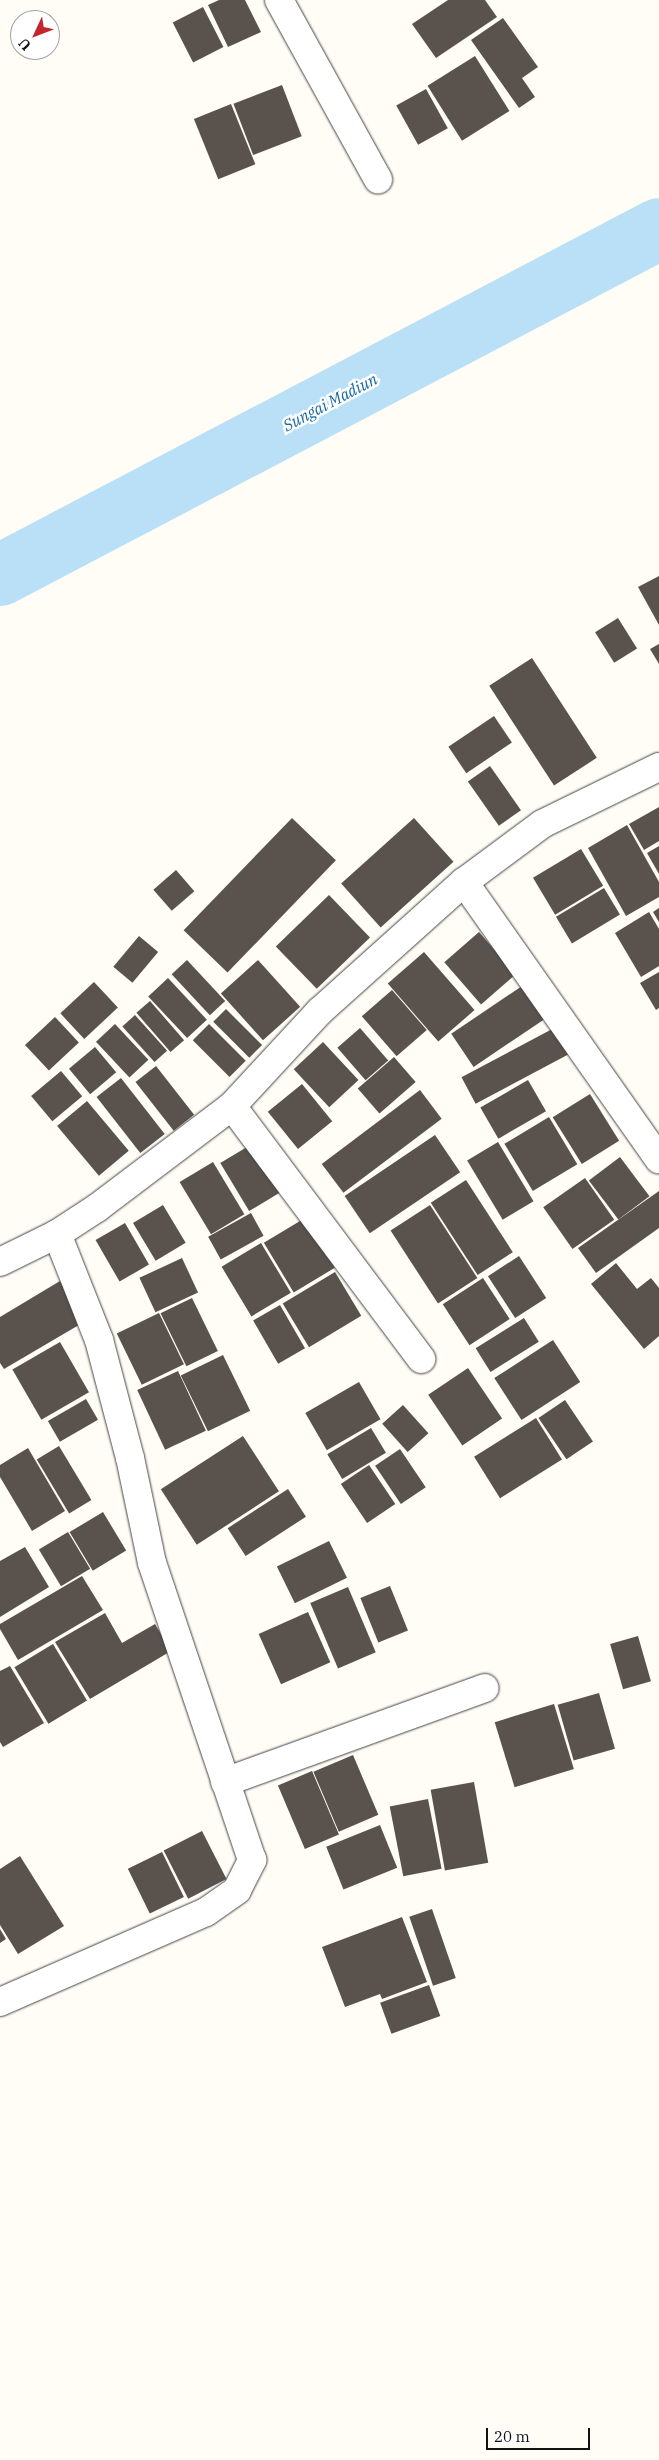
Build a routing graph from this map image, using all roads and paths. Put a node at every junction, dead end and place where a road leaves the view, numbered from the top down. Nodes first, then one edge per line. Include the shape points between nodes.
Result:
1 (279, 0) edge
2 (378, 179) dead end
3 (659, 767) edge
4 (464, 882) junction
5 (232, 1106) junction
6 (659, 1159) edge
7 (56, 1234) junction
8 (0, 1262) edge
9 (421, 1359) dead end
10 (484, 1688) dead end
11 (225, 1782) junction
12 (0, 2002) edge

1 - 2 street
3 - 4 street via 542,824
4 - 5 street via 320,1011
4 - 6 street
5 - 7 street via 97,1208
5 - 9 street
7 - 8 street
7 - 11 street via 99,1340 130,1458 152,1563
10 - 11 street
11 - 12 street via 252,1860 236,1890 206,1912

